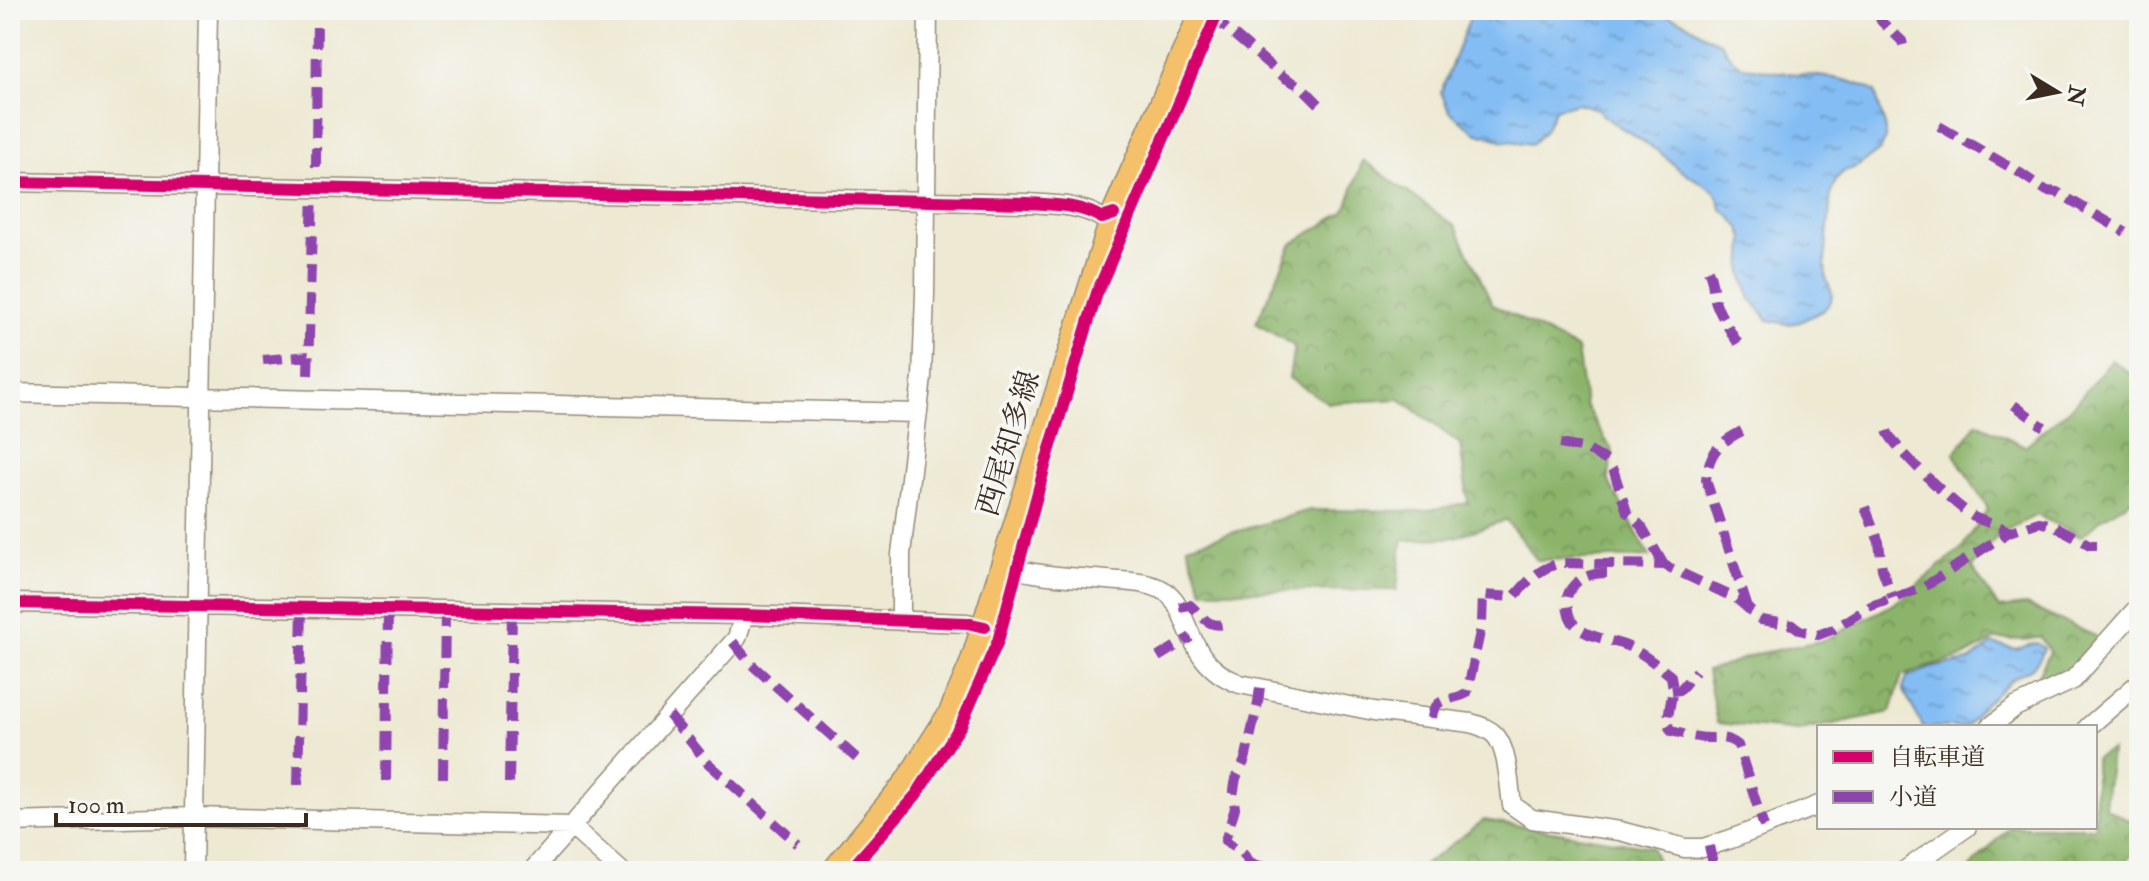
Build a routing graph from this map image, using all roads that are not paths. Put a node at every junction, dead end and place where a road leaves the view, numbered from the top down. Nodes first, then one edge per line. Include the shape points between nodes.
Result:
1 (208, 10) edge
2 (928, 10) edge
3 (1203, 10) edge
4 (10, 182) edge
5 (205, 187) junction
6 (926, 202) junction
7 (1114, 214) junction
8 (10, 393) edge
9 (201, 398) junction
10 (918, 413) junction
11 (1003, 566) junction
12 (10, 603) edge
13 (197, 605) junction
14 (2139, 606) edge
15 (744, 615) junction
16 (901, 621) junction
17 (985, 627) junction
18 (2139, 683) edge
19 (1992, 725) edge
20 (2090, 725) edge
21 (1817, 806) edge
22 (194, 817) junction
23 (10, 822) edge
24 (571, 826) junction
25 (1964, 829) edge
26 (193, 871) edge
27 (532, 871) edge
28 (621, 871) edge
29 (834, 871) edge
30 (1904, 871) edge

1 - 5 street
2 - 6 street
3 - 7 main road, 西尾知多線
4 - 5 street
5 - 6 street
5 - 9 street
6 - 7 street via 1067,205 1102,218
6 - 10 street
7 - 11 main road, 西尾知多線
8 - 9 street
9 - 10 street
9 - 13 street
10 - 16 street via 901,554
11 - 17 main road, 西尾知多線
11 - 21 street via 1163,590 1172,596 1211,668 1240,684 1484,727 1503,748 1512,805 1532,819 1703,848
12 - 13 street
13 - 15 street
13 - 22 street
14 - 19 street via 2073,680 2015,707
15 - 16 street
15 - 24 street via 737,638
16 - 17 street
17 - 29 main road, 西尾知多線 via 951,713 931,746
18 - 20 street
22 - 23 street
22 - 24 street
22 - 26 street
24 - 27 street
24 - 28 street
25 - 30 street

